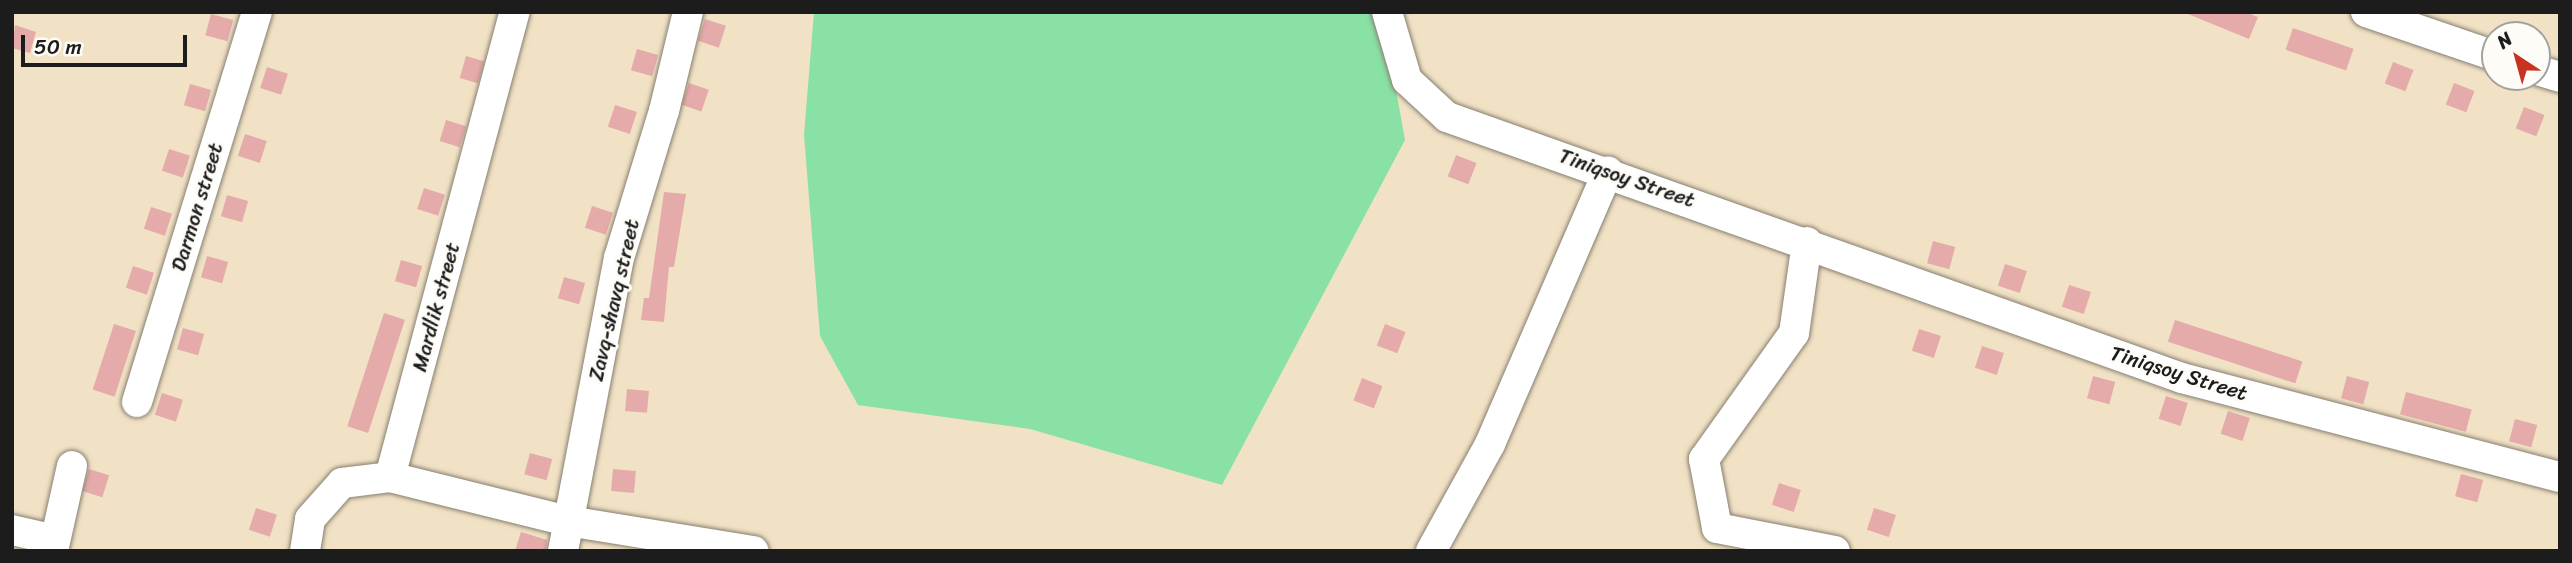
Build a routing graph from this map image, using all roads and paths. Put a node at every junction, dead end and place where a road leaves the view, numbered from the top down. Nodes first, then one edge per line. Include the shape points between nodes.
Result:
1 (257, 12) edge
2 (515, 12) edge
3 (688, 12) edge
4 (1387, 12) edge
5 (2366, 12) edge
6 (2481, 51) edge
7 (1608, 171) junction
8 (1807, 242) junction
9 (137, 402) dead end
10 (72, 466) dead end
11 (390, 477) junction
12 (2560, 477) edge
13 (568, 521) junction
14 (12, 530) edge
15 (54, 546) edge
16 (1804, 547) edge
17 (305, 551) edge
18 (563, 551) edge
19 (754, 551) edge
20 (1431, 551) edge
21 (1835, 551) edge

1 - 9 street, Darmon street
2 - 11 street, Mardlik street
3 - 13 street, Zavq-shavq street via 664,111 619,258
4 - 7 street, Tiniqsoy Street via 1407,80 1447,117
5 - 6 street
7 - 8 street, Tiniqsoy Street
7 - 20 street via 1490,444
8 - 12 street, Tiniqsoy Street via 2182,377
8 - 16 street via 1794,332 1704,459 1717,528
10 - 15 street
11 - 13 street
11 - 17 street via 342,483 310,519
13 - 18 street, Zavq-shavq street
13 - 19 street
14 - 15 street
16 - 21 street

